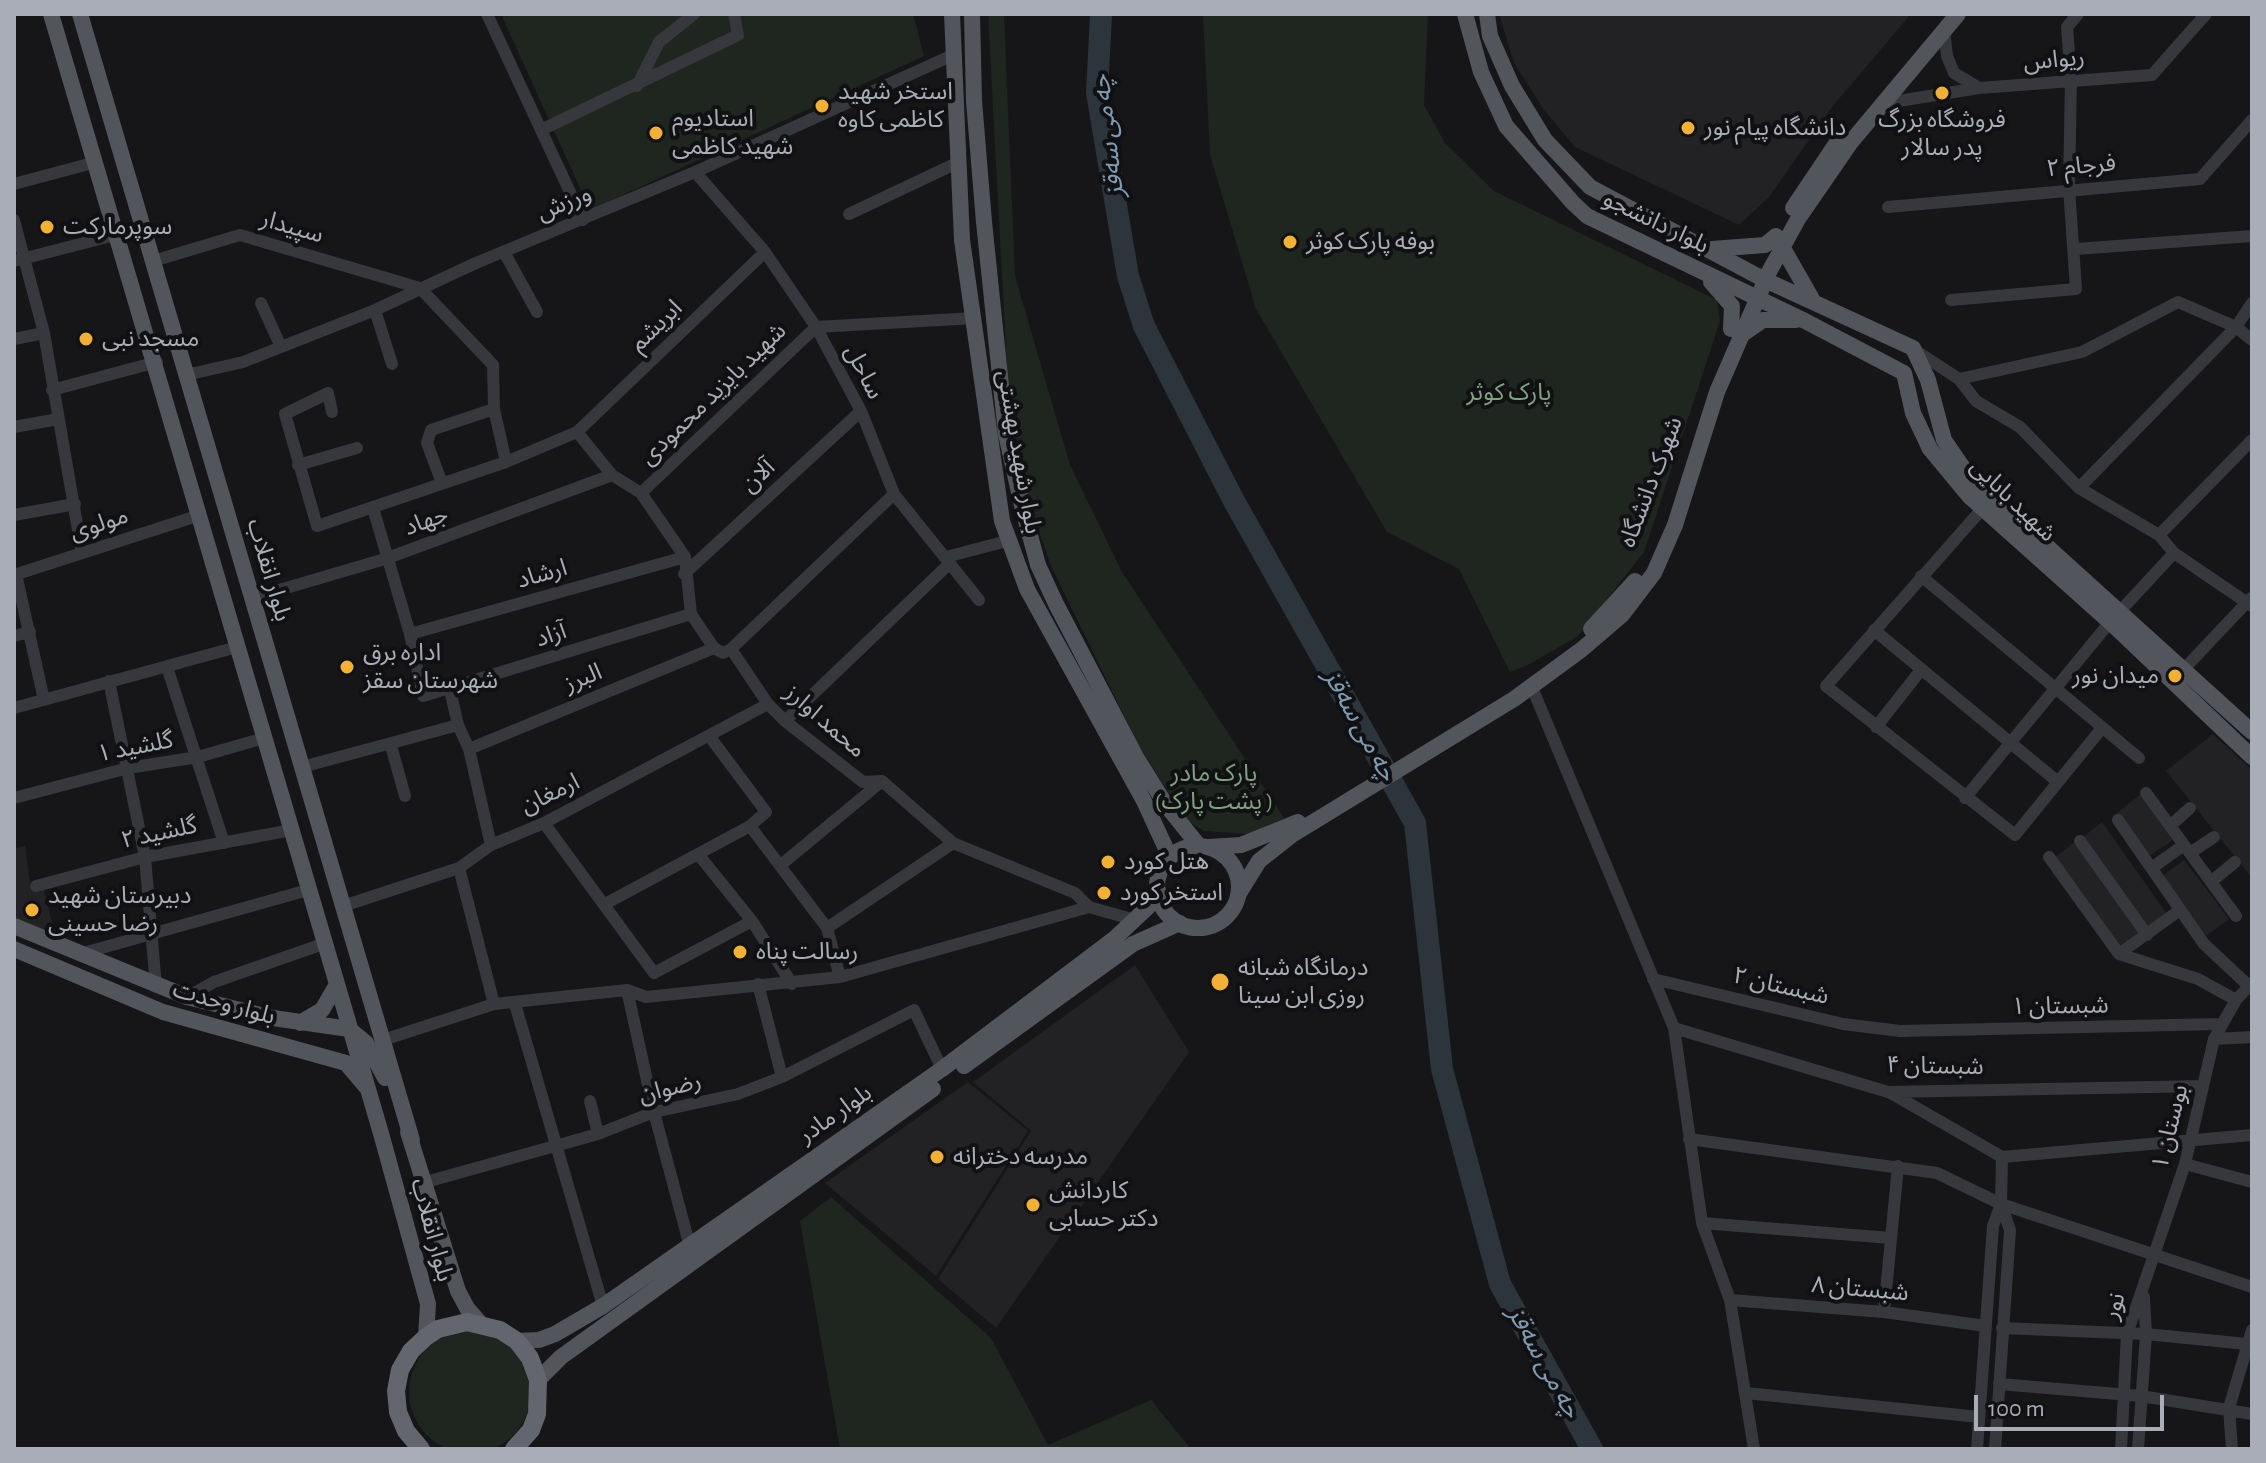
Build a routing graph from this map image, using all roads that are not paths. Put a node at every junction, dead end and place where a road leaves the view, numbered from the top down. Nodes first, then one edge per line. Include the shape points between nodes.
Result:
1 (51, 14) edge
2 (80, 14) edge
3 (487, 14) edge
4 (694, 14) edge
5 (734, 14) edge
6 (952, 14) edge
7 (972, 14) edge
8 (1465, 14) edge
9 (1487, 14) edge
10 (1958, 14) edge
11 (2078, 14) edge
12 (2206, 14) edge
13 (1944, 22) edge
14 (953, 55) junction
15 (2071, 80) junction
16 (637, 86) junction
17 (1979, 88) junction
18 (1880, 104) junction
19 (2252, 120) edge
20 (541, 130) junction
21 (96, 162) junction
22 (959, 162) junction
23 (695, 172) junction
24 (14, 184) edge
25 (1590, 187) junction
26 (2069, 188) junction
27 (1573, 203) junction
28 (1888, 207) dead end
29 (849, 214) dead end
30 (14, 220) edge
31 (583, 220) junction
32 (119, 234) junction
33 (2252, 236) edge
34 (1779, 242) junction
35 (1710, 249) junction
36 (2076, 249) junction
37 (504, 252) junction
38 (765, 252) junction
39 (19, 260) edge
40 (153, 261) junction
41 (1697, 269) junction
42 (1761, 277) junction
43 (420, 288) junction
44 (1752, 297) junction
45 (1813, 300) junction
46 (1951, 300) dead end
47 (261, 303) dead end
48 (2252, 303) edge
49 (375, 310) junction
50 (537, 312) dead end
51 (975, 318) junction
52 (1805, 321) junction
53 (816, 327) junction
54 (2236, 327) junction
55 (44, 333) junction
56 (1735, 333) junction
57 (14, 339) edge
58 (2252, 340) edge
59 (281, 347) junction
60 (1913, 348) junction
61 (157, 362) junction
62 (392, 364) dead end
63 (186, 375) junction
64 (1959, 379) junction
65 (52, 390) junction
66 (494, 409) junction
67 (861, 411) junction
68 (332, 412) dead end
69 (58, 419) junction
70 (14, 427) edge
71 (577, 432) junction
72 (2252, 440) edge
73 (357, 448) dead end
74 (506, 462) junction
75 (298, 465) junction
76 (612, 475) junction
77 (442, 483) junction
78 (2079, 488) junction
79 (641, 493) junction
80 (894, 494) junction
81 (75, 504) junction
82 (373, 508) junction
83 (1982, 509) junction
84 (14, 515) edge
85 (197, 516) junction
86 (2159, 535) junction
87 (1007, 541) junction
88 (82, 553) junction
89 (2174, 553) junction
90 (685, 557) junction
91 (385, 559) junction
92 (947, 560) junction
93 (15, 574) edge
94 (684, 574) junction
95 (1921, 576) junction
96 (252, 598) junction
97 (979, 600) dead end
98 (2250, 602) edge
99 (691, 614) junction
100 (2116, 616) junction
101 (1874, 630) junction
102 (30, 632) junction
103 (410, 634) junction
104 (14, 636) edge
105 (237, 647) junction
106 (714, 648) junction
107 (731, 649) junction
108 (167, 667) junction
109 (2184, 669) junction
110 (1917, 675) dead end
111 (109, 681) junction
112 (248, 685) junction
113 (1531, 685) junction
114 (450, 690) junction
115 (2054, 690) junction
116 (1511, 695) junction
117 (281, 697) junction
118 (44, 700) junction
119 (768, 704) junction
120 (14, 708) edge
121 (785, 721) junction
122 (458, 725) junction
123 (1876, 727) junction
124 (2102, 728) junction
125 (2252, 732) edge
126 (710, 737) junction
127 (264, 738) junction
128 (2010, 743) junction
129 (391, 746) junction
130 (469, 749) junction
131 (198, 757) junction
132 (2252, 757) edge
133 (2139, 758) dead end
134 (302, 767) junction
135 (128, 768) junction
136 (882, 781) junction
137 (2058, 782) junction
138 (2146, 793) dead end
139 (405, 796) dead end
140 (14, 798) edge
141 (1965, 798) junction
142 (2190, 808) dead end
143 (2118, 820) dead end
144 (544, 823) junction
145 (750, 826) junction
146 (1298, 826) junction
147 (2170, 826) junction
148 (292, 830) junction
149 (2214, 837) dead end
150 (2080, 841) dead end
151 (224, 843) junction
152 (953, 843) junction
153 (491, 845) junction
154 (1204, 846) junction
155 (2187, 849) junction
156 (698, 854) junction
157 (145, 857) junction
158 (2049, 857) dead end
159 (1167, 860) junction
160 (2235, 862) dead end
161 (782, 864) junction
162 (2153, 867) junction
163 (459, 868) junction
164 (2212, 881) junction
165 (36, 886) dead end
166 (308, 890) junction
167 (1158, 890) junction
168 (1238, 895) junction
169 (605, 904) junction
170 (343, 906) junction
171 (1089, 907) junction
172 (2180, 910) junction
173 (2236, 916) dead end
174 (1135, 920) junction
175 (752, 921) junction
176 (1180, 923) junction
177 (14, 926) edge
178 (827, 928) junction
179 (150, 933) junction
180 (2147, 935) junction
181 (323, 944) junction
182 (14, 949) edge
183 (76, 953) junction
184 (2119, 954) junction
185 (840, 977) junction
186 (1653, 979) junction
187 (758, 984) junction
188 (792, 984) junction
189 (2250, 985) edge
190 (336, 986) junction
191 (156, 987) junction
192 (627, 990) junction
193 (187, 997) junction
194 (2236, 1000) junction
195 (494, 1004) junction
196 (515, 1004) junction
197 (308, 1024) junction
198 (2220, 1024) junction
199 (1674, 1028) junction
200 (349, 1029) junction
201 (1900, 1031) joint
202 (2252, 1037) edge
203 (2214, 1039) junction
204 (383, 1040) junction
205 (313, 1053) junction
206 (942, 1069) junction
207 (782, 1077) junction
208 (2203, 1086) junction
209 (368, 1089) junction
210 (1888, 1092) junction
211 (590, 1101) dead end
212 (654, 1112) junction
213 (598, 1134) junction
214 (2252, 1135) edge
215 (382, 1137) joint
216 (1689, 1139) junction
217 (412, 1140) junction
218 (2190, 1143) junction
219 (554, 1145) junction
220 (2002, 1157) junction
221 (2185, 1164) junction
222 (1898, 1166) junction
223 (426, 1182) junction
224 (2252, 1182) edge
225 (2001, 1204) junction
226 (1702, 1223) junction
227 (1891, 1238) junction
228 (689, 1243) junction
229 (2154, 1252) junction
230 (2252, 1287) edge
231 (2143, 1289) junction
232 (1730, 1300) junction
233 (603, 1306) junction
234 (1884, 1312) junction
235 (481, 1324) junction
236 (1986, 1326) junction
237 (2002, 1328) junction
238 (2252, 1330) edge
239 (2127, 1334) junction
240 (2146, 1334) junction
241 (426, 1337) junction
242 (517, 1341) junction
243 (2247, 1344) junction
244 (538, 1380) junction
245 (1999, 1384) junction
246 (1746, 1393) junction
247 (2123, 1395) junction
248 (2141, 1396) junction
249 (2229, 1408) junction
250 (2252, 1414) edge
251 (1979, 1417) junction
252 (517, 1447) edge
253 (421, 1449) edge
254 (1754, 1449) edge
255 (1977, 1449) edge
256 (1995, 1449) edge
257 (2121, 1449) edge
258 (2138, 1449) edge
259 (2232, 1449) edge

1 - 21 main road, بلوار انقلاب
2 - 40 main road, بلوار انقلاب
3 - 20 street
4 - 16 street via 659,42
5 - 16 street via 738,35
6 - 14 main road, بلوار شهید بهشتی
7 - 154 main road, بلوار شهید بهشتی via 974,101 1003,404 1026,521 1044,578 1136,757 1166,805
8 - 27 main road, بلوار دانشجو via 1481,72 1506,126
9 - 25 main road, بلوار دانشجو via 1490,36 1512,86 1545,140
10 - 13 main road
11 - 15 street via 2067,27
12 - 15 street, ریواس via 2152,75
13 - 17 street via 1954,73
13 - 18 main road
13 - 34 main road via 1836,143
14 - 22 main road, بلوار شهید بهشتی
14 - 23 street, ورزش
15 - 17 street, ریواس
15 - 26 street
16 - 20 street
17 - 18 street, ریواس
18 - 34 main road
19 - 26 street, فرجام ۲ via 2200,179
20 - 31 street
21 - 24 street
21 - 32 main road, بلوار انقلاب
22 - 29 street
22 - 51 main road, بلوار شهید بهشتی via 962,240
23 - 31 street, ورزش
23 - 38 street, ساحل
25 - 27 main road
25 - 35 main road, بلوار دانشجو
26 - 28 street, فرجام ۲
26 - 36 street
27 - 41 main road, بلوار دانشجو via 1587,216
30 - 39 street
31 - 37 street, ورزش
32 - 39 street
32 - 61 main road, بلوار انقلاب
33 - 36 street
34 - 35 main road
34 - 42 main road
34 - 45 main road
35 - 42 main road, بلوار دانشجو
36 - 46 street via 2076,289
37 - 43 street, ورزش
37 - 50 street
38 - 53 street, ساحل
38 - 71 street, ابریشم
39 - 55 street
40 - 43 street, سپیدار via 240,235
40 - 63 main road, بلوار انقلاب
41 - 44 main road, بلوار دانشجو
41 - 56 main road via 1732,306
42 - 44 main road
42 - 45 main road
43 - 49 street, ورزش
43 - 66 street via 493,365
44 - 52 main road, شهید بابایی
44 - 56 main road
45 - 60 main road
47 - 59 street
48 - 54 street
49 - 59 street, ورزش
49 - 62 street
51 - 53 street
51 - 87 main road, بلوار شهید بهشتی via 990,455
52 - 56 main road via 1763,320
52 - 83 main road, شهید بابایی via 1904,373 1913,413 1930,449
53 - 67 street, ساحل
53 - 79 street, شهید بایزید محمودی
54 - 58 street
54 - 64 street via 2178,302 2082,352
54 - 78 street
55 - 57 street
55 - 65 street
56 - 113 main road via 1675,525 1654,573 1622,615
56 - 116 main road, شهرک دانشگاه via 1651,557 1587,633
59 - 63 street, ورزش
60 - 64 street
60 - 100 main road, شهید بابایی via 1944,440 1968,475
61 - 65 street
61 - 85 main road, بلوار انقلاب
63 - 96 main road, بلوار انقلاب
64 - 78 street via 1976,401 2020,427
65 - 69 street
66 - 74 street
66 - 77 street via 431,430 427,443
67 - 80 street, ساحل
67 - 94 street, آلان
68 - 75 street via 328,393 285,414
69 - 70 street
69 - 81 street
71 - 74 street
71 - 76 street
72 - 86 street
73 - 75 street
74 - 77 street
75 - 82 street via 317,526
76 - 79 street
76 - 91 street, جهاد
77 - 82 street
78 - 86 street
79 - 90 street
80 - 92 street, ساحل
80 - 107 street
81 - 84 street
81 - 88 street
82 - 91 street
83 - 95 street
83 - 100 main road, شهید بابایی
85 - 88 street, مولوی
85 - 105 main road, بلوار انقلاب
86 - 89 street
87 - 92 street
87 - 159 main road, بلوار شهید بهشتی via 1027,589 1144,801
88 - 93 street, مولوی
89 - 98 street
89 - 100 street
90 - 94 street
90 - 103 street, ارشاد
91 - 96 street, جهاد
91 - 103 street
92 - 97 street, ساحل
92 - 121 street
93 - 102 street
94 - 99 street
95 - 101 street
95 - 115 street
96 - 117 main road, بلوار انقلاب
98 - 109 street
99 - 106 street
99 - 114 street, آزاد
100 - 109 main road, شهید بابایی
100 - 115 street
100 - 132 main road, شهید بابایی
101 - 123 street via 1826,686
101 - 128 street
102 - 104 street
102 - 118 street
103 - 114 street, آزاد via 423,696
105 - 108 street
105 - 112 main road, بلوار انقلاب
106 - 107 street via 723,653
106 - 130 street, البرز
107 - 119 street, محمد اوارز
108 - 111 street
108 - 131 street
109 - 125 main road, شهید بابایی
110 - 123 street
111 - 118 street
111 - 135 street
112 - 117 main road via 262,703
112 - 127 main road, بلوار انقلاب
113 - 116 main road
113 - 186 street
114 - 122 street
115 - 124 street
115 - 128 street
116 - 146 main road
117 - 134 main road, بلوار انقلاب
118 - 120 street
119 - 121 street, محمد اوارز
119 - 126 street, ارمغان
121 - 136 street, محمد اوارز via 863,782
122 - 129 street
122 - 130 street
123 - 141 street
124 - 133 street
124 - 137 street
126 - 144 street, ارمغان
126 - 145 street via 766,812
127 - 131 street, گلشید ۱
127 - 148 main road, بلوار انقلاب
128 - 137 street
128 - 141 street
129 - 134 street
129 - 139 street
130 - 153 street
131 - 135 street, گلشید ۱
131 - 151 street
134 - 170 main road, بلوار انقلاب
135 - 140 street, گلشید ۱
135 - 157 street
136 - 152 street, محمد اوارز
136 - 161 street
137 - 141 street via 2015,835
138 - 147 street
142 - 147 street
143 - 162 street
144 - 153 street, ارمغان
144 - 169 street
145 - 156 street
145 - 161 street
146 - 154 main road via 1241,845
146 - 168 main road via 1259,861
147 - 155 street
148 - 151 street, گلشید ۲
148 - 166 main road, بلوار انقلاب
149 - 155 street
150 - 180 street
151 - 157 street, گلشید ۲
152 - 171 street, محمد اوارز via 1075,893
152 - 178 street
153 - 163 street, ارمغان
154 - 159 main road via 1186,848
154 - 168 main road via 1229,859 1236,870
155 - 162 street
155 - 164 street
156 - 169 street
156 - 175 street
157 - 165 street, گلشید ۲
157 - 179 street
158 - 184 street
159 - 167 main road
160 - 164 street
161 - 178 street
162 - 172 street
163 - 170 street, ارمغان
163 - 195 street
164 - 173 street
166 - 179 street
166 - 181 main road, بلوار انقلاب
167 - 174 main road, بلوار مادر
167 - 176 main road via 1161,904
168 - 176 main road via 1216,923
169 - 175 street via 654,973
170 - 204 main road, بلوار انقلاب
171 - 174 street
171 - 185 street
172 - 180 street
172 - 189 street via 2204,944
174 - 206 main road, بلوار مادر
175 - 188 street
176 - 244 main road, بلوار مادر via 1133,944 561,1357
177 - 183 main road, بلوار وحدت
178 - 185 street
179 - 183 street
179 - 191 street
180 - 184 street
181 - 190 main road, بلوار انقلاب
181 - 193 street via 214,982
182 - 205 main road, بلوار وحدت via 163,1012
183 - 191 main road, بلوار وحدت
184 - 194 street via 2198,979
185 - 188 street
186 - 199 street
186 - 201 street, شبستان ۲ via 1843,1024
187 - 188 street
187 - 192 street via 646,997
187 - 207 street
189 - 194 street, بوستان ۱
190 - 197 main road
190 - 200 main road, بلوار انقلاب
191 - 193 main road, بلوار وحدت
192 - 196 street
192 - 212 street
193 - 197 main road, بلوار وحدت
194 - 198 street, بوستان ۱
195 - 196 street
195 - 204 street
196 - 219 street
197 - 200 main road
197 - 205 main road via 324,1036
198 - 201 street, شبستان ۱
198 - 203 street, بوستان ۱
199 - 210 street, شبستان ۴
199 - 216 street
200 - 209 main road, بلوار انقلاب
200 - 217 main road, بلوار انقلاب via 377,1059
202 - 203 street
203 - 208 street, بوستان ۱
204 - 217 main road, بلوار انقلاب
205 - 209 main road, بلوار وحدت via 346,1063
206 - 207 street, رضوان via 914,1010
206 - 228 main road, بلوار مادر
207 - 212 street, رضوان via 738,1094
208 - 210 street, شبستان ۴
208 - 218 street, بوستان ۱
209 - 215 main road, بلوار وحدت
210 - 220 street
211 - 213 street
212 - 213 street, رضوان
212 - 228 street
213 - 219 street, رضوان
214 - 218 street
215 - 241 main road, بلوار انقلاب via 428,1304
216 - 222 street
216 - 226 street
217 - 223 main road, بلوار انقلاب
218 - 220 street
218 - 221 street, بوستان ۱
219 - 223 street, رضوان
219 - 233 street
220 - 225 street
221 - 224 street
221 - 229 street, بوستان ۱
222 - 225 street via 1937,1173
222 - 227 street
223 - 235 main road, بلوار انقلاب via 458,1291
225 - 229 street
225 - 236 street via 1993,1226
225 - 237 street via 2010,1230
226 - 227 street
226 - 232 street
227 - 234 street
228 - 233 main road, بلوار مادر
229 - 230 street
229 - 231 street, بوستان ۱
231 - 239 street, نور
231 - 240 street, نور
232 - 234 street, شبستان ۸
232 - 246 street
233 - 242 main road, بلوار مادر via 555,1334
234 - 236 street, شبستان ۸
235 - 241 highway via 452,1324
235 - 242 highway
236 - 251 street
237 - 239 street
237 - 245 street
238 - 243 street
239 - 240 street
239 - 247 street, نور
240 - 243 street
240 - 248 street, نور
241 - 253 highway via 400,1370 396,1391 406,1431
242 - 244 highway
243 - 249 street
244 - 252 highway via 537,1414
245 - 247 street
245 - 256 street
246 - 251 street
246 - 254 street
247 - 248 street
247 - 257 street, نور
248 - 249 street
248 - 258 street, نور
249 - 250 street
249 - 259 street
251 - 255 street

